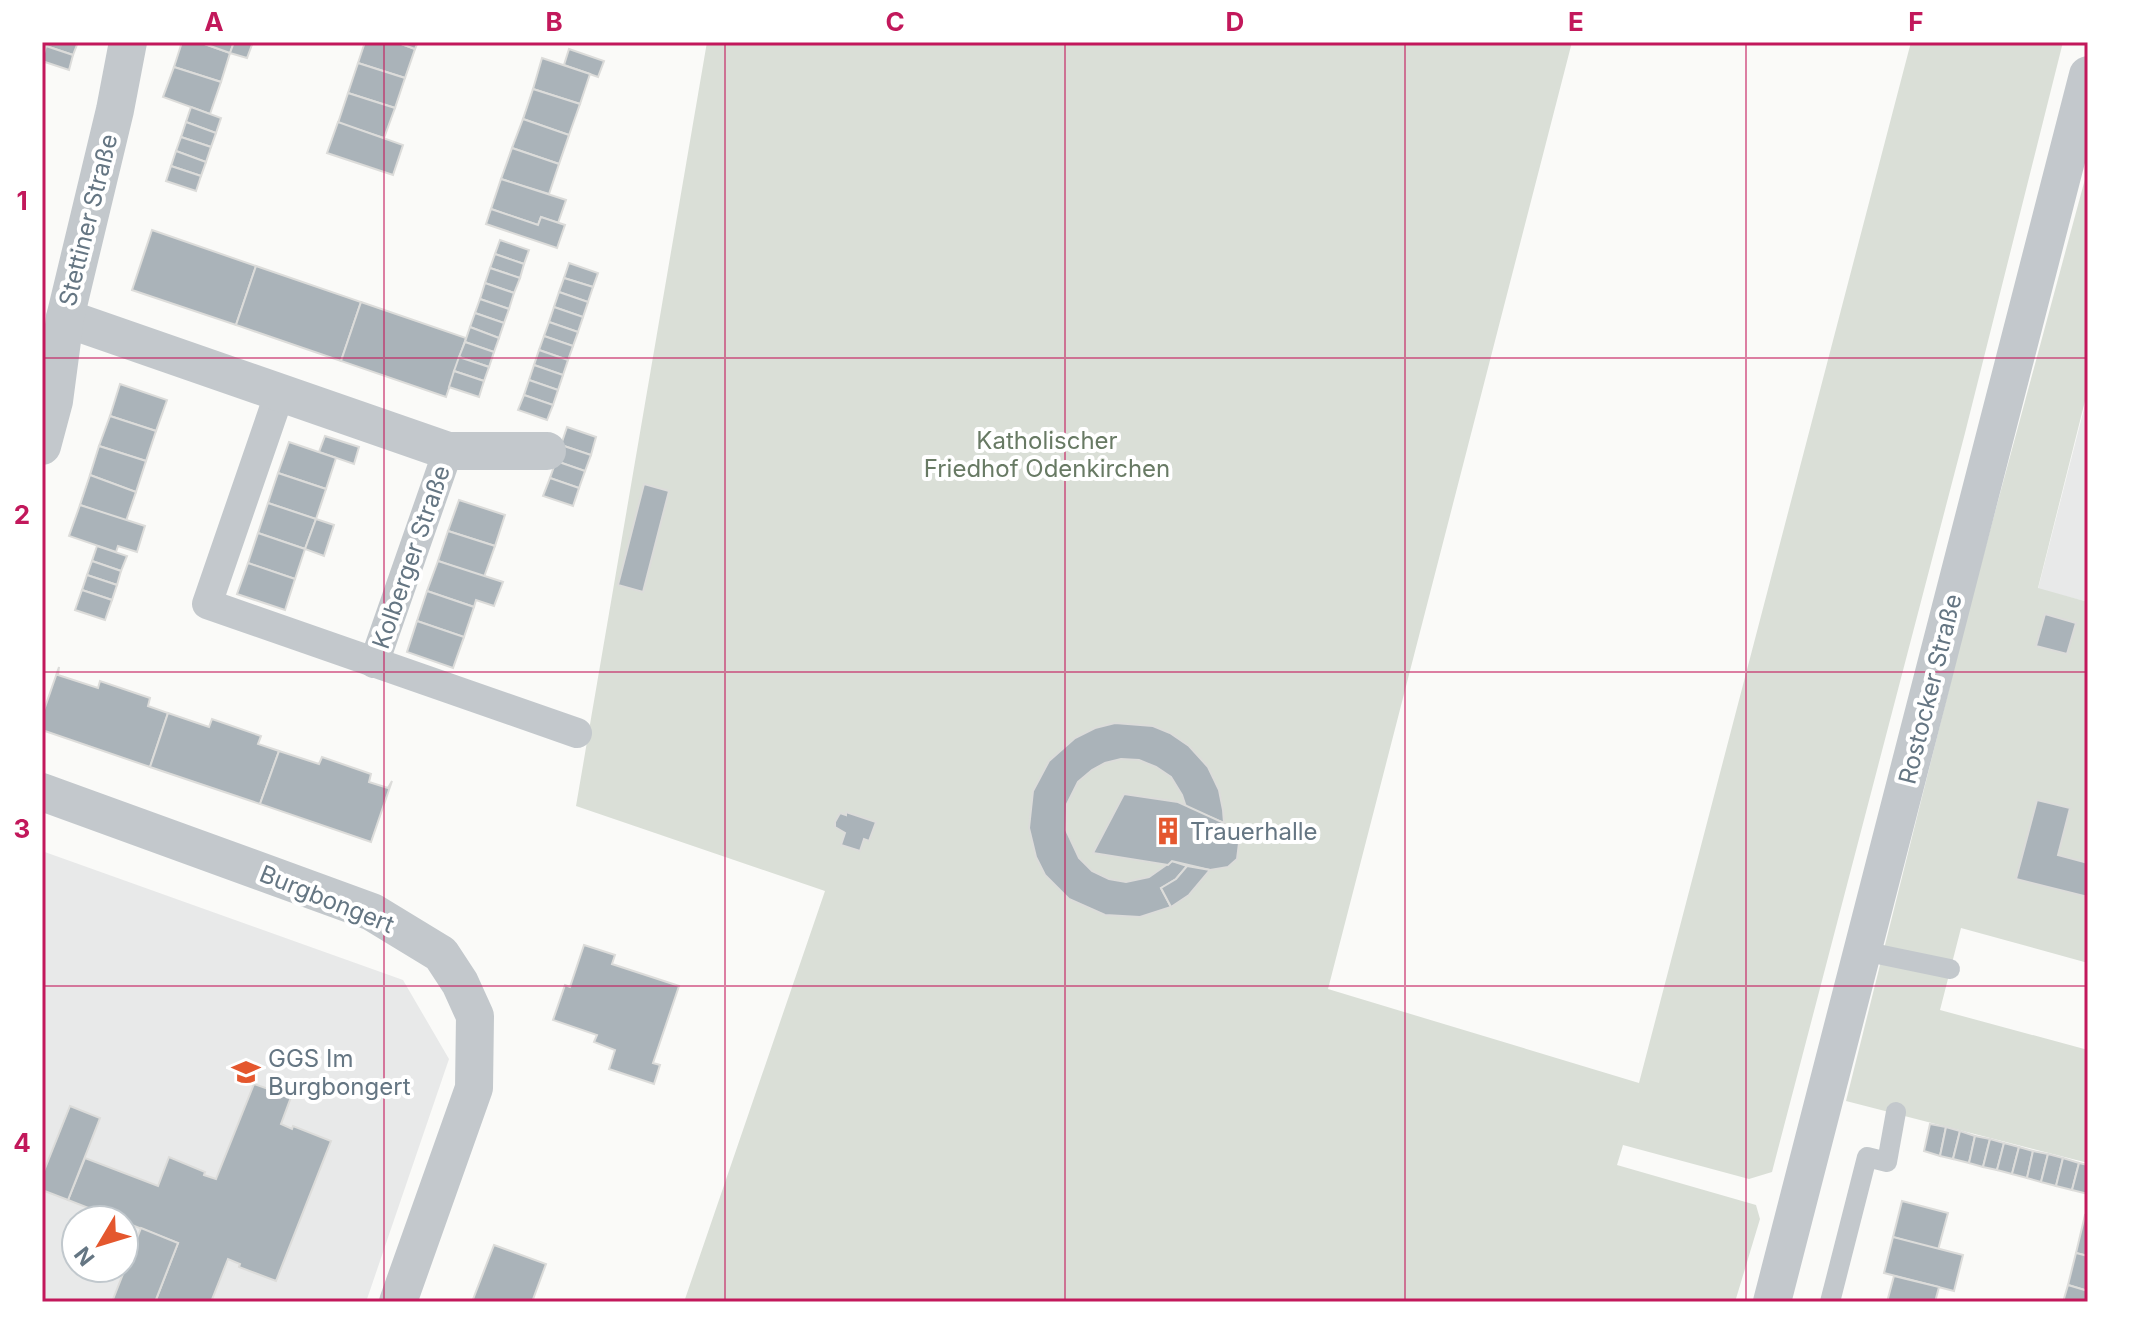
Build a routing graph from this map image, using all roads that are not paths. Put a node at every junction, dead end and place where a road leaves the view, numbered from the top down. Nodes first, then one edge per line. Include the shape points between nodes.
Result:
1 (128, 42) edge
2 (2088, 75) edge
3 (65, 318) junction
4 (280, 392) junction
5 (42, 446) edge
6 (448, 451) junction
7 (547, 451) dead end
8 (374, 663) junction
9 (577, 733) dead end
10 (42, 792) edge
11 (1863, 951) junction
12 (1950, 969) dead end
13 (1896, 1112) dead end
14 (398, 1302) edge
15 (1772, 1302) edge
16 (1830, 1302) edge

1 - 3 street, Stettiner Straße
2 - 11 street, Rostocker Straße
3 - 4 street, Kolberger Straße
3 - 5 street, Stettiner Straße
4 - 6 street, Kolberger Straße
4 - 8 street, Kolberger Straße via 207,604
6 - 7 street, Kolberger Straße
6 - 8 street, Kolberger Straße
8 - 9 street, Kolberger Straße
10 - 14 street, Burgbongert via 372,912 441,954 475,1016 474,1088
11 - 12 lane
11 - 15 street, Rostocker Straße
13 - 16 lane via 1887,1162 1867,1157

